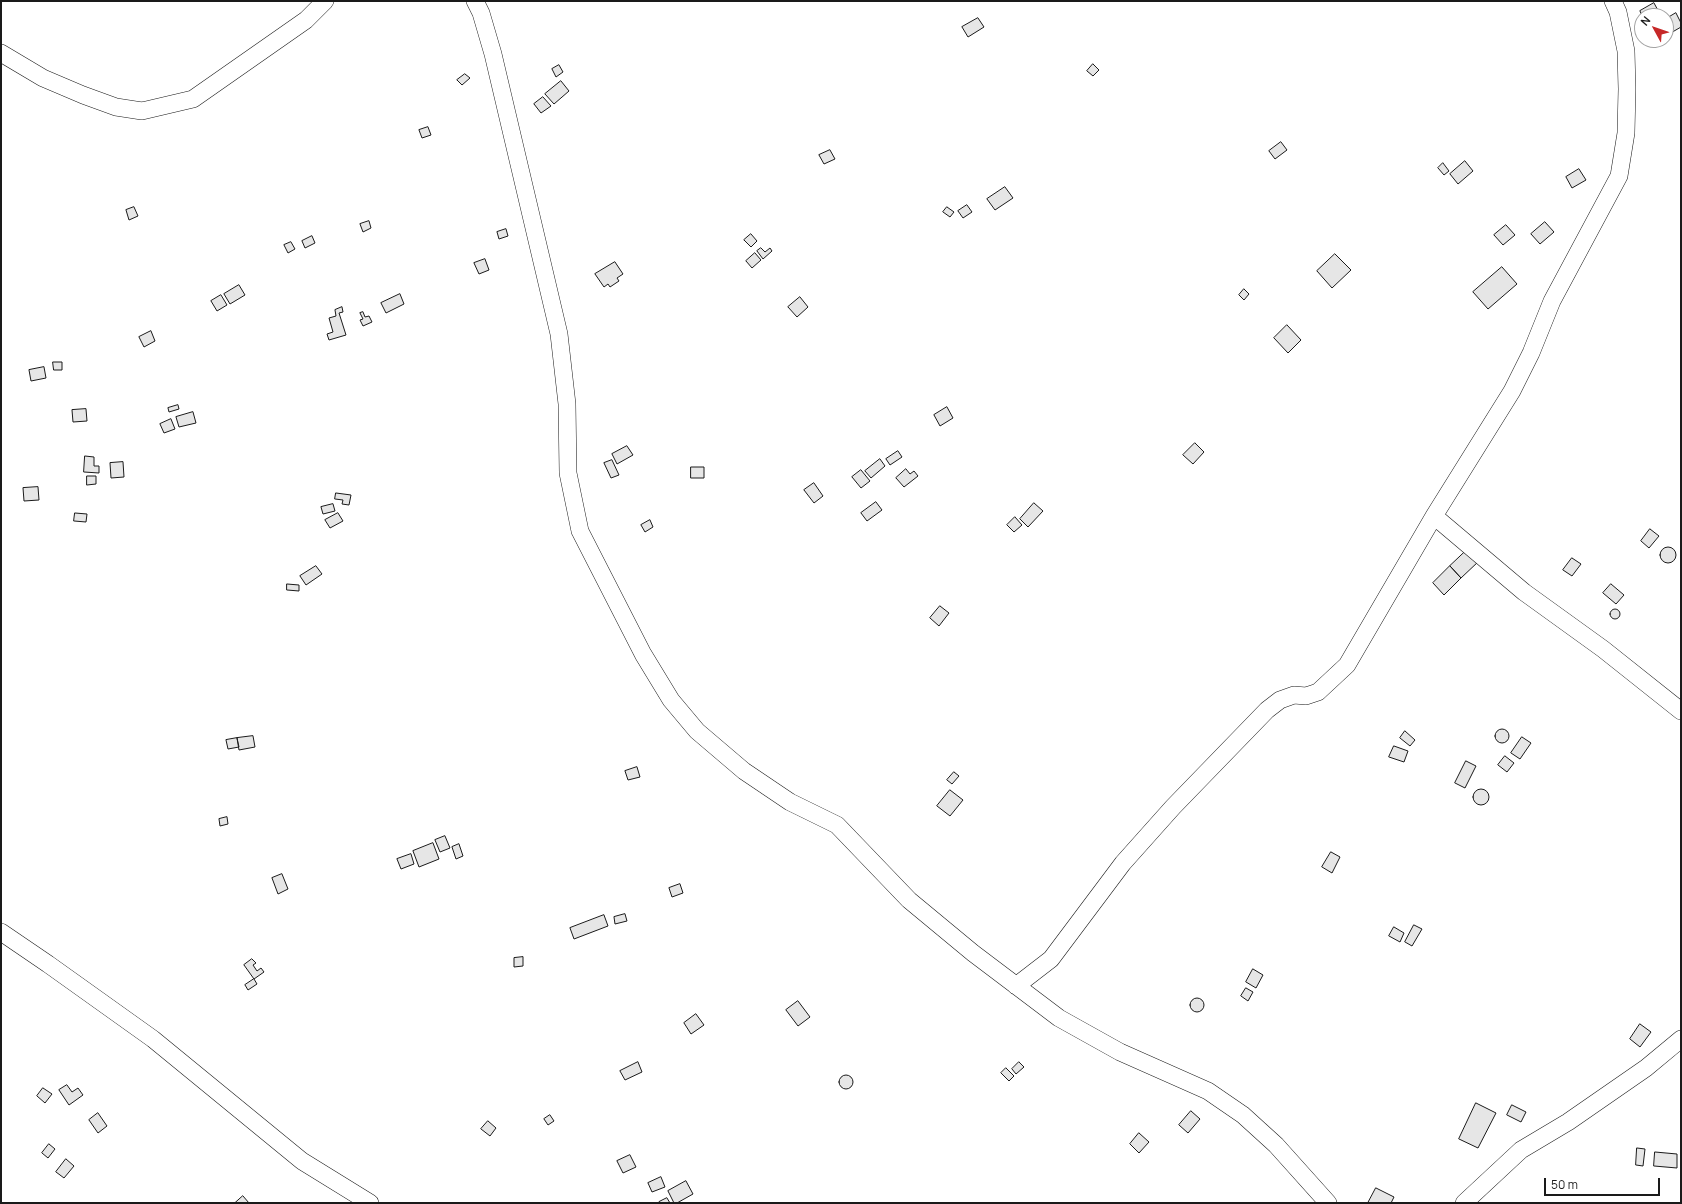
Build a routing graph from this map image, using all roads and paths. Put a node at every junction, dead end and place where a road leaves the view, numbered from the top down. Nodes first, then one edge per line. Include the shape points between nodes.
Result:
1 (325, 1) edge
2 (476, 1) edge
3 (1614, 1) edge
4 (1, 53) edge
5 (1434, 516) junction
6 (1681, 711) edge
7 (1, 932) edge
8 (1016, 986) junction
9 (1681, 1039) edge
10 (370, 1203) edge
11 (1328, 1203) edge
12 (1464, 1203) edge

1 - 4 street via 306,20 193,99 142,110 116,107 83,95 43,78
2 - 8 street via 494,54 559,334 567,404 568,473 580,531 643,654 671,700 697,731 744,771 790,802 837,825 909,900
3 - 5 street via 1626,51 1627,82 1626,133 1619,176 1552,301 1512,391
5 - 6 street via 1524,592 1603,649
5 - 8 street via 1347,665 1318,692 1306,696 1294,695 1280,700 1266,710 1123,863 1051,959
7 - 10 street via 153,1039 302,1161
8 - 11 street via 1059,1018 1091,1037 1208,1091 1237,1111 1276,1145
9 - 12 street via 1646,1068 1568,1122 1521,1150

